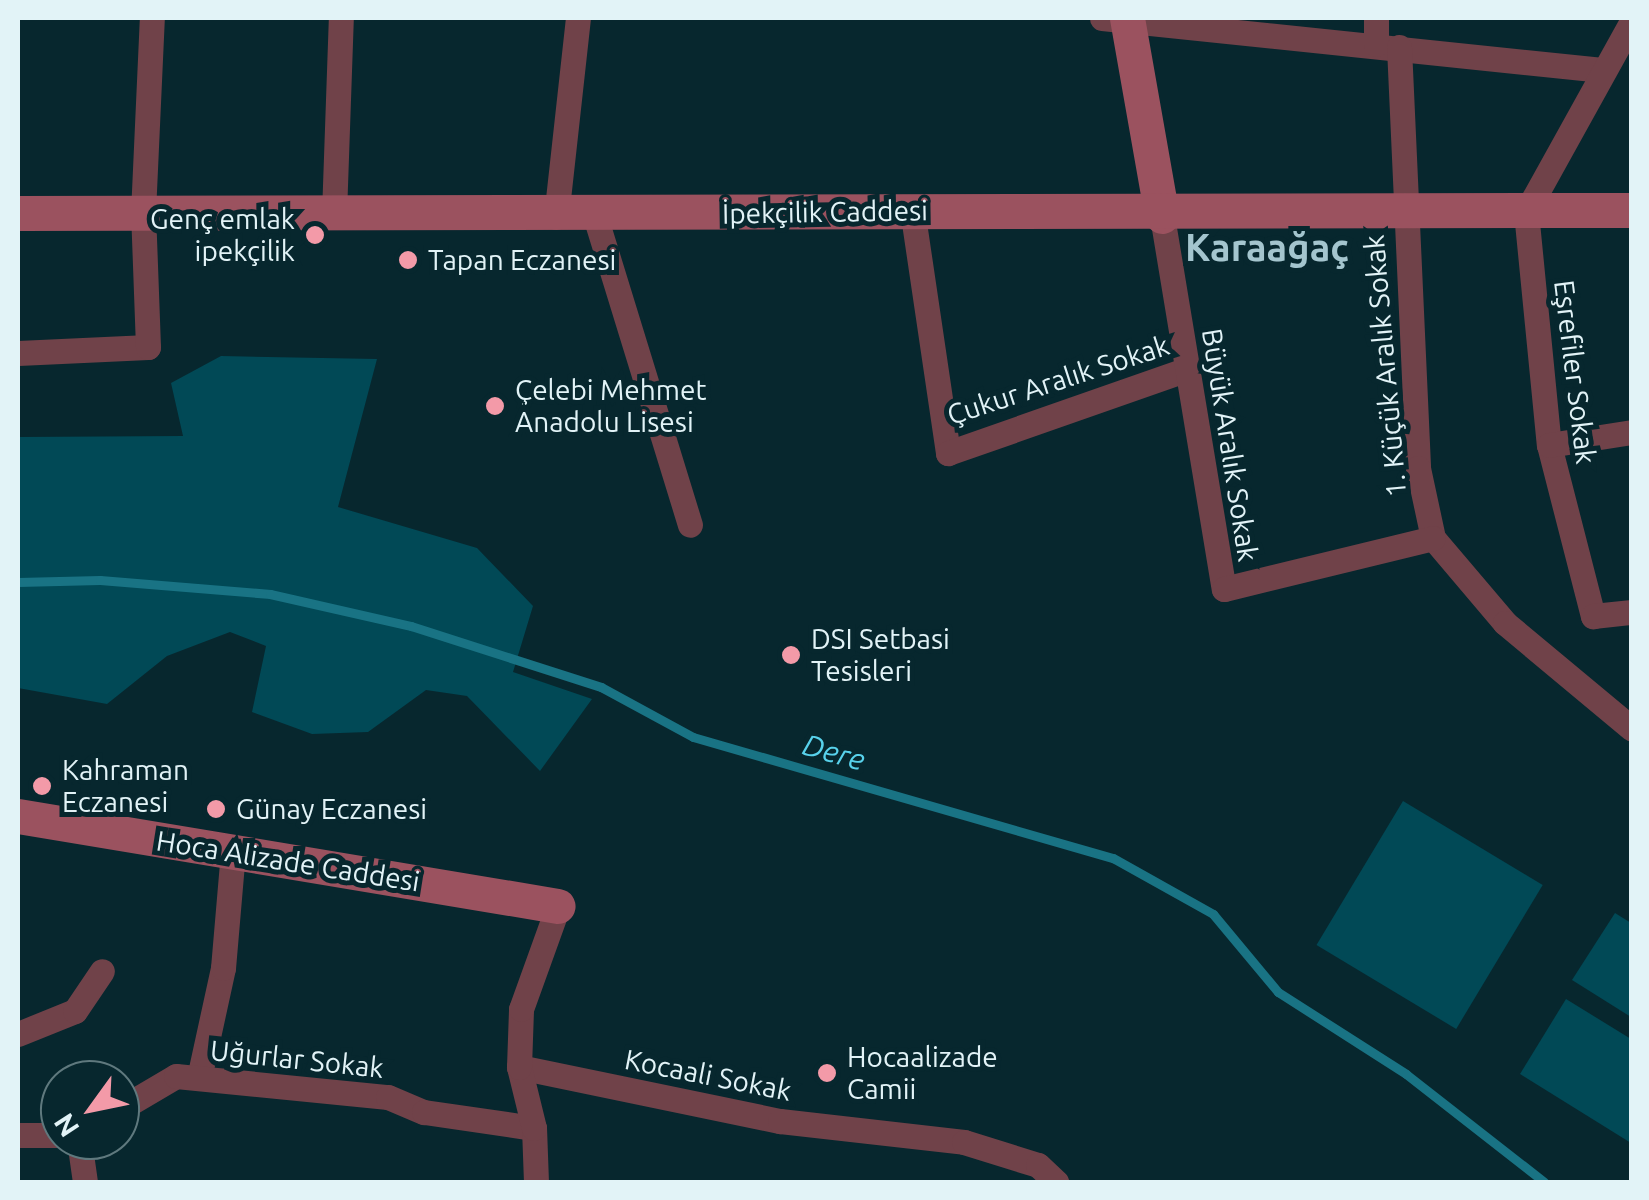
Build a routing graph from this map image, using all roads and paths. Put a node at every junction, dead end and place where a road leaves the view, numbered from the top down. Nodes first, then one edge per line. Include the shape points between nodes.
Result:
1 (152, 18) edge
2 (341, 18) edge
3 (578, 18) edge
4 (1102, 18) edge
5 (1128, 18) edge
6 (1632, 20) edge
7 (1384, 36) edge
8 (1602, 70) junction
9 (912, 209) junction
10 (1632, 210) edge
11 (1403, 212) junction
12 (1526, 212) junction
13 (18, 213) edge
14 (143, 213) junction
15 (334, 214) junction
16 (595, 216) junction
17 (1162, 216) junction
18 (556, 217) junction
19 (18, 353) edge
20 (1188, 368) junction
21 (1632, 432) edge
22 (1549, 445) junction
23 (690, 525) dead end
24 (1432, 538) junction
25 (1632, 612) edge
26 (1632, 730) edge
27 (18, 816) edge
28 (232, 852) junction
29 (558, 906) joint
30 (102, 971) dead end
31 (18, 1034) edge
32 (519, 1068) junction
33 (200, 1078) junction
34 (140, 1097) edge
35 (534, 1128) junction
36 (536, 1182) edge
37 (1056, 1182) edge

1 - 14 street
2 - 15 street
3 - 18 street
4 - 5 street
5 - 7 street
5 - 17 main road
6 - 8 street
7 - 8 street
7 - 11 street, 1. Küçük Aralık Sokak
8 - 12 street
9 - 16 main road, İpekçilik Caddesi
9 - 17 main road, İpekçilik Caddesi
9 - 20 street, Çukur Aralık Sokak via 948,453
10 - 12 main road, İpekçilik Caddesi
11 - 12 main road, İpekçilik Caddesi
11 - 17 main road, İpekçilik Caddesi
11 - 24 street, 1. Küçük Aralık Sokak via 1418,468
12 - 22 street, Eşrefiler Sokak
13 - 14 main road, İpekçilik Caddesi
14 - 15 main road, İpekçilik Caddesi
14 - 19 street via 148,346
15 - 18 main road, İpekçilik Caddesi
16 - 18 main road, İpekçilik Caddesi
16 - 23 street
17 - 20 street, Büyük Aralık Sokak
20 - 24 street, Büyük Aralık Sokak via 1224,590
21 - 22 street
22 - 25 street, Eşrefiler Sokak via 1593,616
24 - 26 street, 1. Küçük Aralık Sokak via 1506,623
27 - 28 main road, Hoca Alizade Caddesi
28 - 29 main road, Hoca Alizade Caddesi
28 - 33 street via 222,968
29 - 32 street via 521,1009
30 - 31 street via 75,1012
32 - 35 street
32 - 37 street, Kocaali Sokak via 780,1121 964,1142 1038,1164
33 - 34 street, Uğurlar Sokak via 176,1076
33 - 35 street, Uğurlar Sokak via 388,1097 424,1112
35 - 36 street

